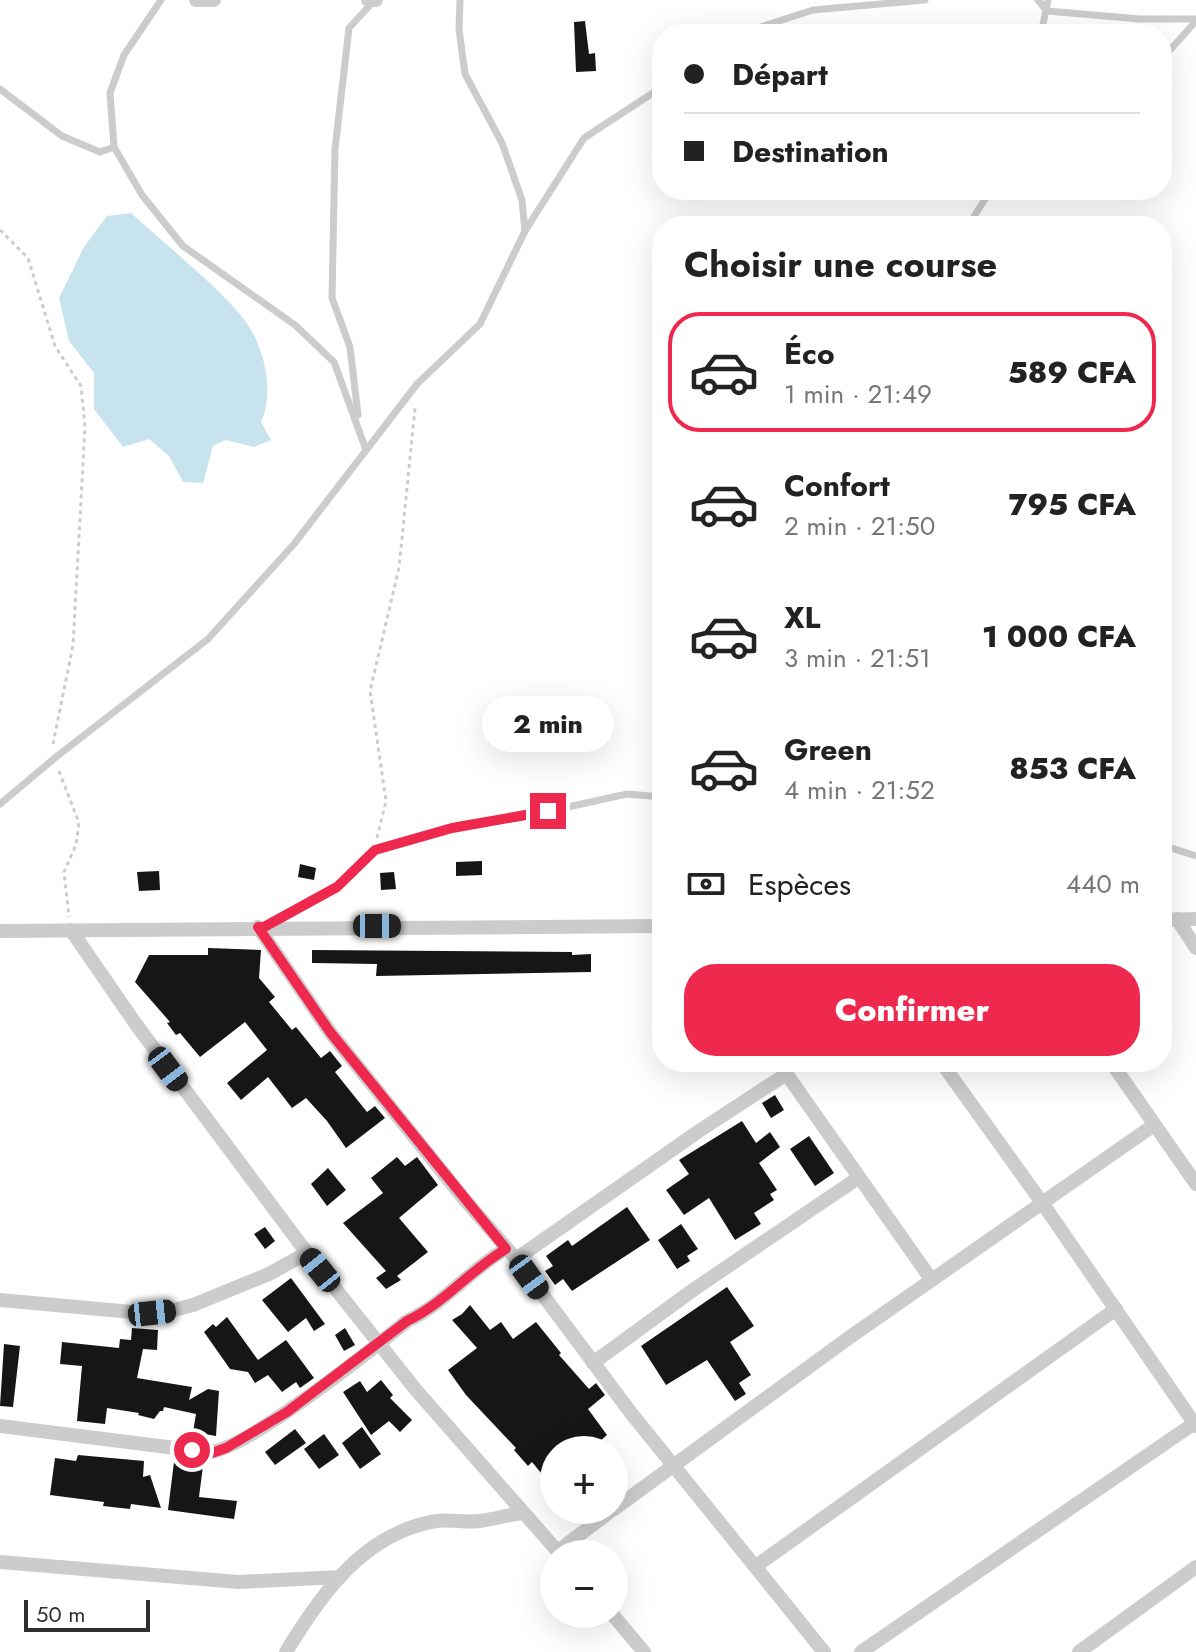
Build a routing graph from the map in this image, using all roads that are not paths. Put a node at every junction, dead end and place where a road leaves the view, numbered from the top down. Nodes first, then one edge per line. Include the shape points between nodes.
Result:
1 (161, 0) edge
2 (368, 0) edge
3 (375, 0) edge
4 (460, 0) edge
5 (925, 0) edge
6 (1038, 0) edge
7 (1048, 0) edge
8 (1047, 11) junction
9 (1196, 20) edge
10 (770, 24) edge
11 (1044, 24) edge
12 (1172, 48) edge
13 (0, 89) edge
14 (652, 94) edge
15 (114, 147) junction
16 (525, 231) junction
17 (359, 430) junction
18 (366, 450) junction
19 (652, 796) edge
20 (0, 804) edge
21 (1172, 848) edge
22 (1196, 856) edge
23 (1172, 919) edge
24 (1196, 919) edge
25 (1172, 921) edge
26 (652, 926) edge
27 (261, 927) junction
28 (71, 930) junction
29 (0, 931) edge
30 (1196, 948) edge
31 (777, 1072) edge
32 (785, 1072) edge
33 (948, 1072) edge
34 (1118, 1072) edge
35 (1154, 1125) junction
36 (858, 1178) junction
37 (1196, 1184) edge
38 (1043, 1204) junction
39 (307, 1253) junction
40 (511, 1254) junction
41 (931, 1279) junction
42 (0, 1300) edge
43 (1116, 1309) junction
44 (379, 1344) junction
45 (593, 1363) junction
46 (1195, 1424) edge
47 (0, 1426) edge
48 (672, 1464) junction
49 (628, 1498) edge
50 (523, 1513) junction
51 (595, 1524) edge
52 (547, 1540) edge
53 (575, 1540) edge
54 (0, 1562) edge
55 (756, 1566) junction
56 (1196, 1567) edge
57 (340, 1577) junction
58 (624, 1628) edge
59 (286, 1652) edge
60 (644, 1652) edge
61 (824, 1652) edge
62 (861, 1652) edge
63 (1079, 1652) edge

1 - 15 lane via 124,55 110,93
2 - 3 street
3 - 17 lane via 349,28 335,149 332,298 350,347
4 - 16 lane via 465,74 502,143 522,200
5 - 10 lane via 813,10
6 - 8 lane
7 - 8 lane
8 - 9 lane
8 - 11 lane
9 - 12 lane
13 - 15 lane via 62,136 100,152
14 - 16 lane via 584,138
15 - 17 lane via 142,195 183,246 295,325 334,362
16 - 18 lane via 480,324 417,384
17 - 18 lane
18 - 20 lane via 294,544 208,639
19 - 27 lane via 627,794 452,828 375,850 337,887
21 - 22 lane
23 - 24 street
25 - 30 street
26 - 27 street
27 - 28 street
27 - 40 street via 330,1032
28 - 29 street
28 - 39 street
31 - 40 street via 699,1131
32 - 36 street
33 - 38 street
34 - 35 street
35 - 37 street
35 - 38 street
36 - 41 street
36 - 45 street
38 - 41 street
38 - 43 street
39 - 42 street via 220,1295 170,1311
39 - 44 street
40 - 44 street via 492,1257
40 - 45 street
41 - 48 street
43 - 46 street
43 - 55 street
44 - 47 street via 287,1412 216,1452
44 - 50 street
45 - 48 street
46 - 62 street
48 - 49 street
48 - 55 street
50 - 52 street
50 - 57 street via 436,1521 407,1530 367,1550
51 - 53 street
54 - 57 street via 238,1582
55 - 61 street
56 - 63 street
57 - 59 street
58 - 60 street

